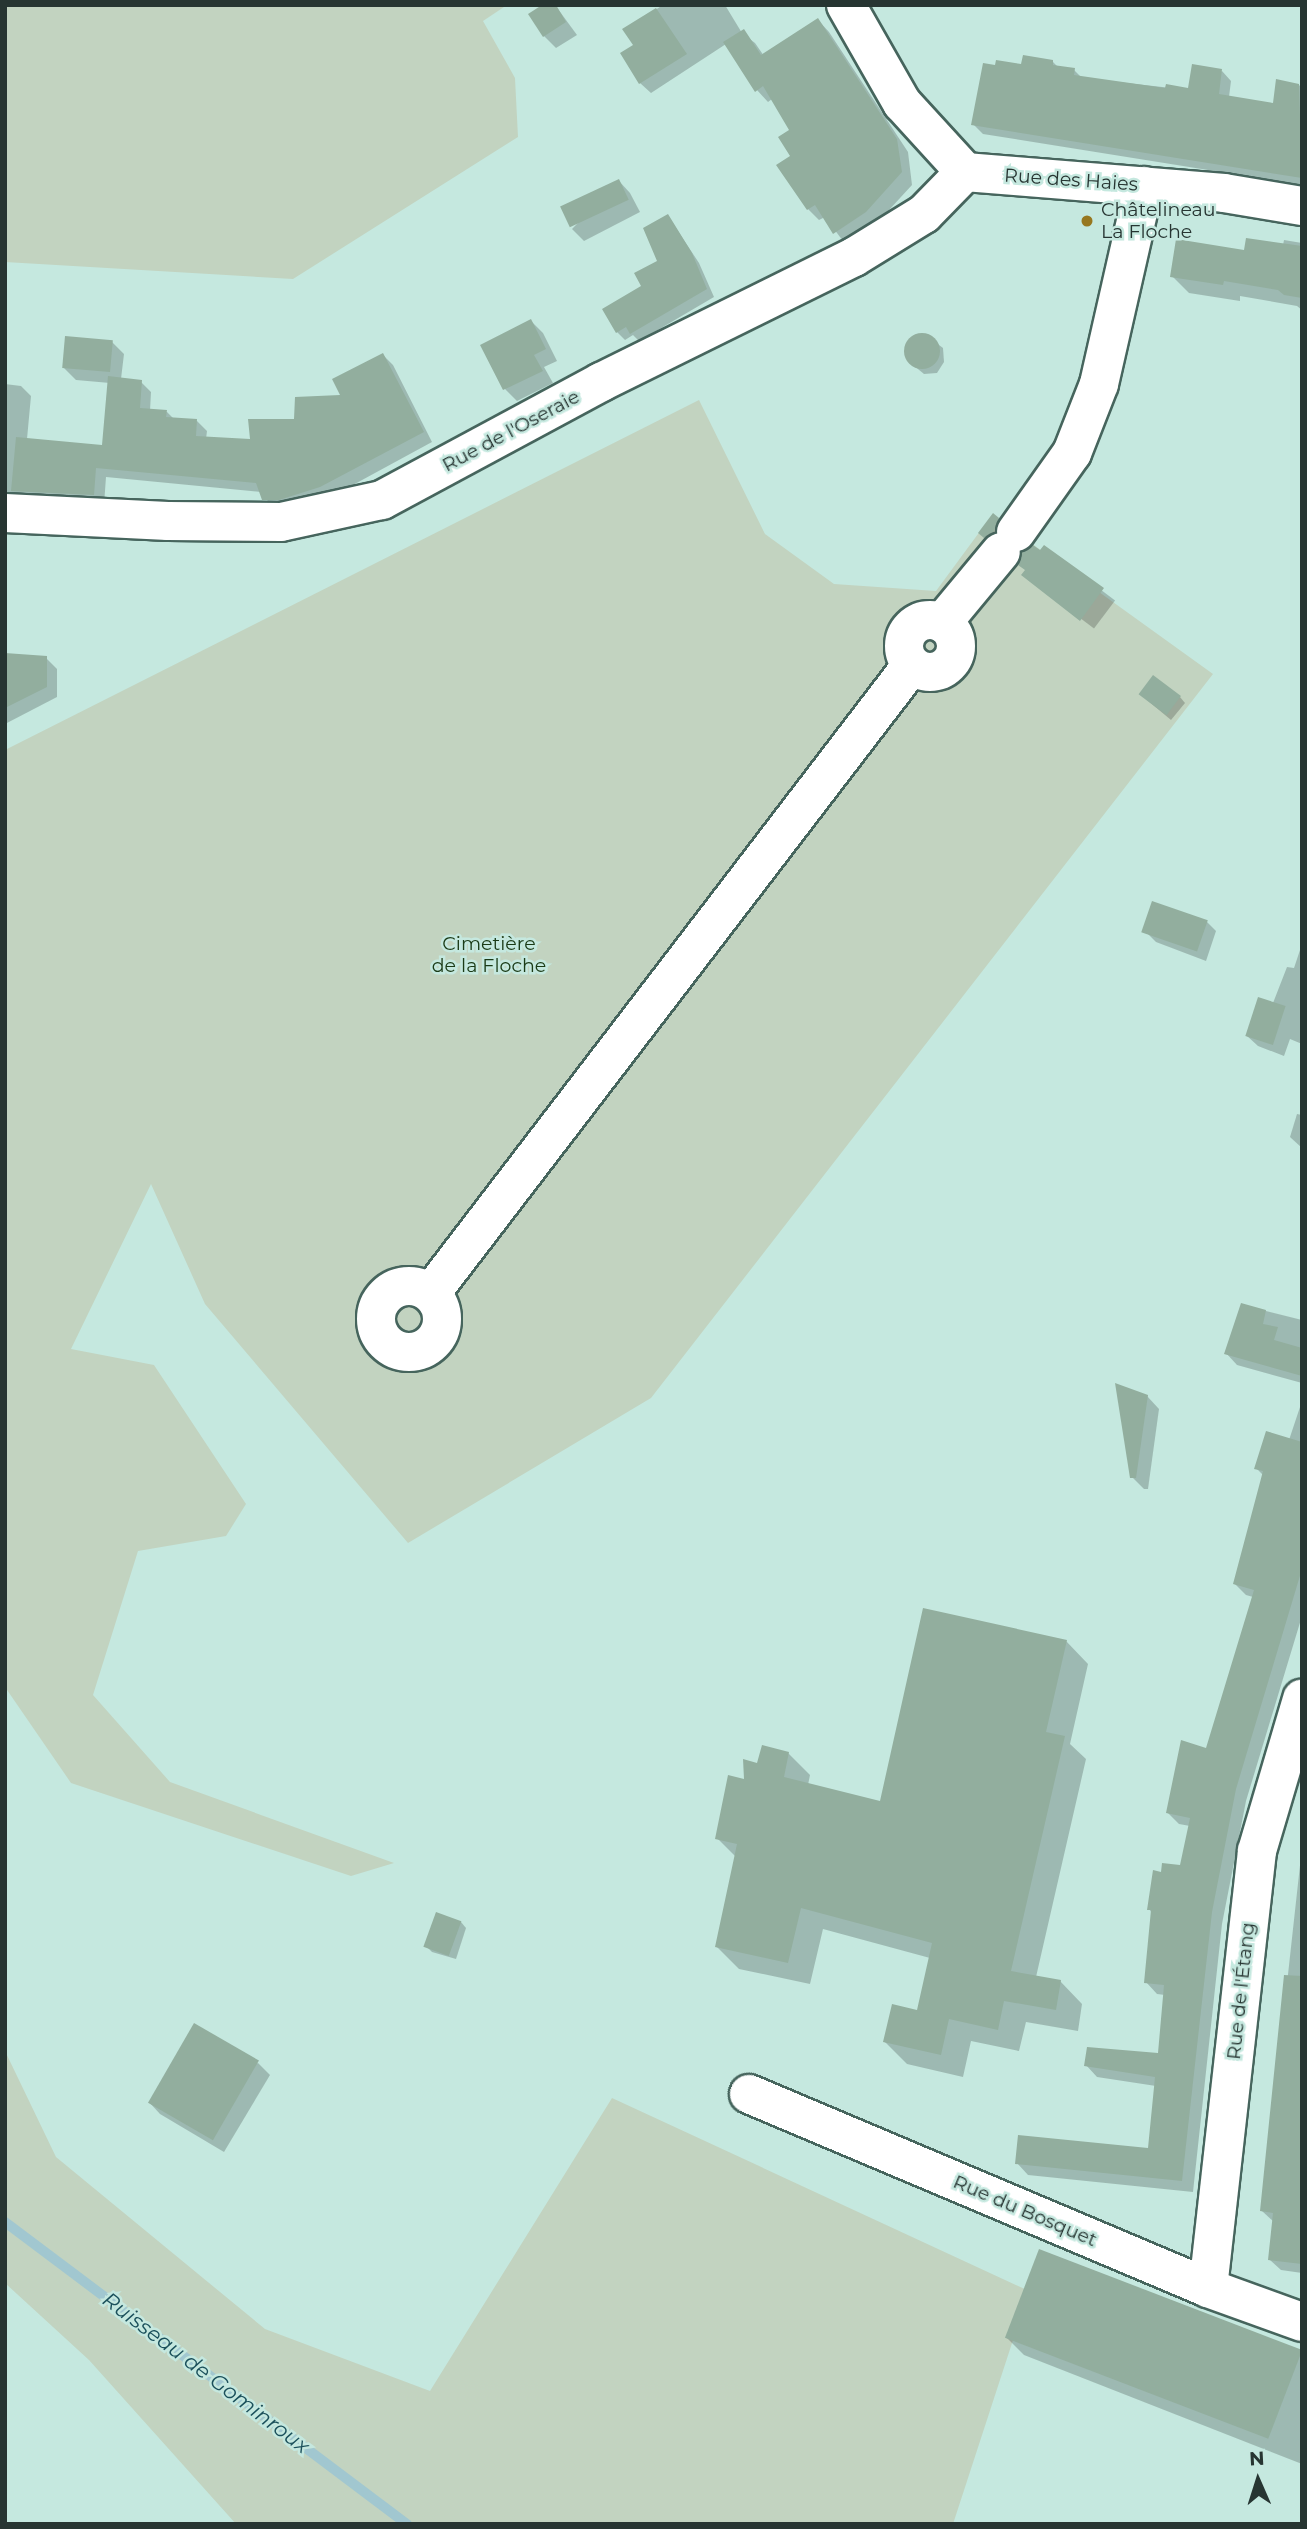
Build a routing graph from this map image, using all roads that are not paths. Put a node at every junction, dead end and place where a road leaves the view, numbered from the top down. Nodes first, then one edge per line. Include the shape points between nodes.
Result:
1 (846, 5) edge
2 (965, 172) junction
3 (1144, 186) junction
4 (1302, 206) edge
5 (5, 513) edge
6 (431, 1293) dead end
7 (1302, 1699) edge
8 (749, 2094) dead end
9 (1208, 2288) junction
10 (1302, 2322) edge

1 - 2 street via 902,103
2 - 3 street, Rue des Haies
2 - 5 street, Rue de l'Oseraie via 924,214 854,257 601,382 382,500 281,522
3 - 4 street, Rue des Haies
3 - 6 street via 1099,384 1072,453 1009,542 942,622 922,621 905,635 903,646 911,666
7 - 9 street, Rue de l'Étang via 1257,1851
8 - 9 street, Rue du Bosquet
9 - 10 street, Rue du Bosquet

